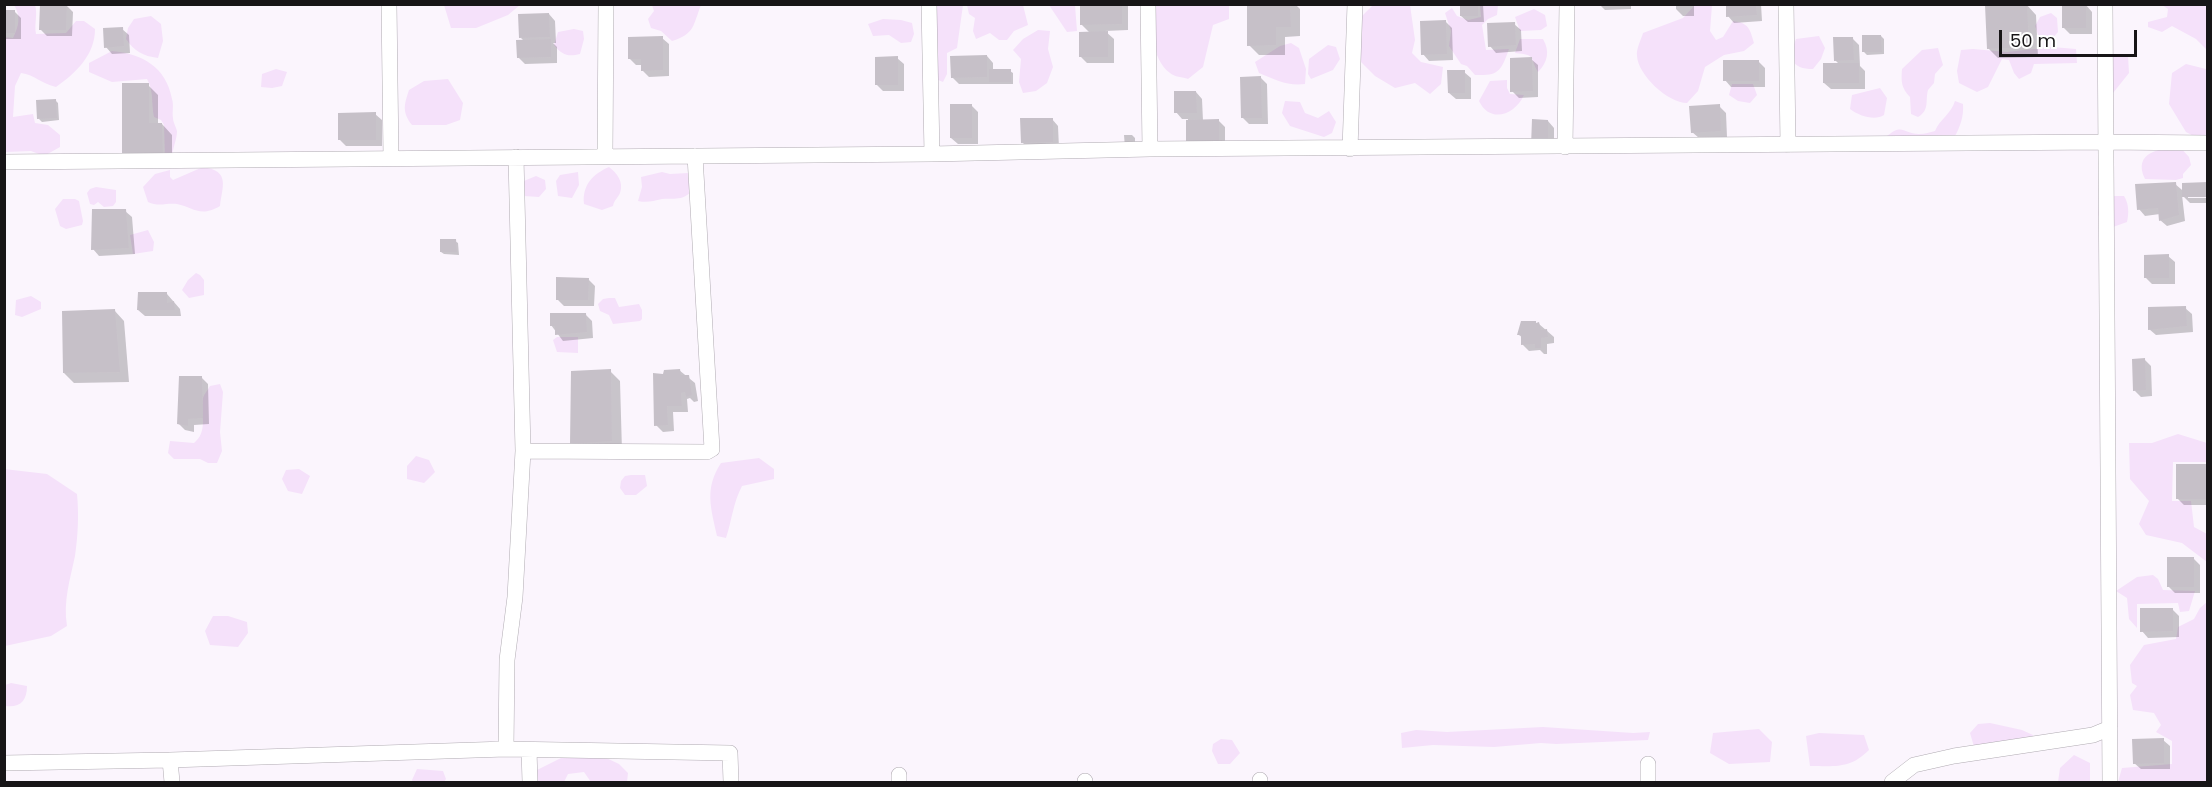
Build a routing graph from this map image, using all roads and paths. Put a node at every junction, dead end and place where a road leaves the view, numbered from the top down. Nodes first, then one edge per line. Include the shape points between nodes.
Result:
1 (389, 4) edge
2 (606, 4) edge
3 (928, 4) edge
4 (1148, 4) edge
5 (1355, 4) edge
6 (1567, 4) edge
7 (1786, 4) edge
8 (2105, 4) edge
9 (2105, 142) junction
10 (2208, 144) edge
11 (1788, 145) junction
12 (1565, 147) junction
13 (1150, 149) junction
14 (1350, 149) junction
15 (932, 154) junction
16 (605, 156) junction
17 (695, 156) junction
18 (516, 157) junction
19 (392, 158) junction
20 (4, 162) edge
21 (523, 451) junction
22 (2110, 728) junction
23 (506, 749) junction
24 (529, 750) junction
25 (170, 760) junction
26 (4, 763) edge
27 (1648, 764) dead end
28 (172, 783) edge
29 (530, 783) edge
30 (731, 783) edge
31 (1648, 783) edge
32 (1892, 783) edge
33 (2110, 783) edge

1 - 19 street
2 - 16 street
3 - 15 street
4 - 13 street
5 - 14 street
6 - 12 street
7 - 11 street
8 - 9 street
9 - 10 street
9 - 11 street
9 - 22 street
11 - 12 street
12 - 14 street
13 - 14 street
13 - 15 street
15 - 17 street
16 - 17 street
16 - 18 street
17 - 21 street via 712,449
18 - 19 street
18 - 21 street
19 - 20 street
21 - 23 street via 507,660
22 - 32 street via 2093,735 1914,765
22 - 33 street
23 - 24 street
23 - 25 street
24 - 29 street
24 - 30 street via 730,753
25 - 26 street
25 - 28 street
27 - 31 street

